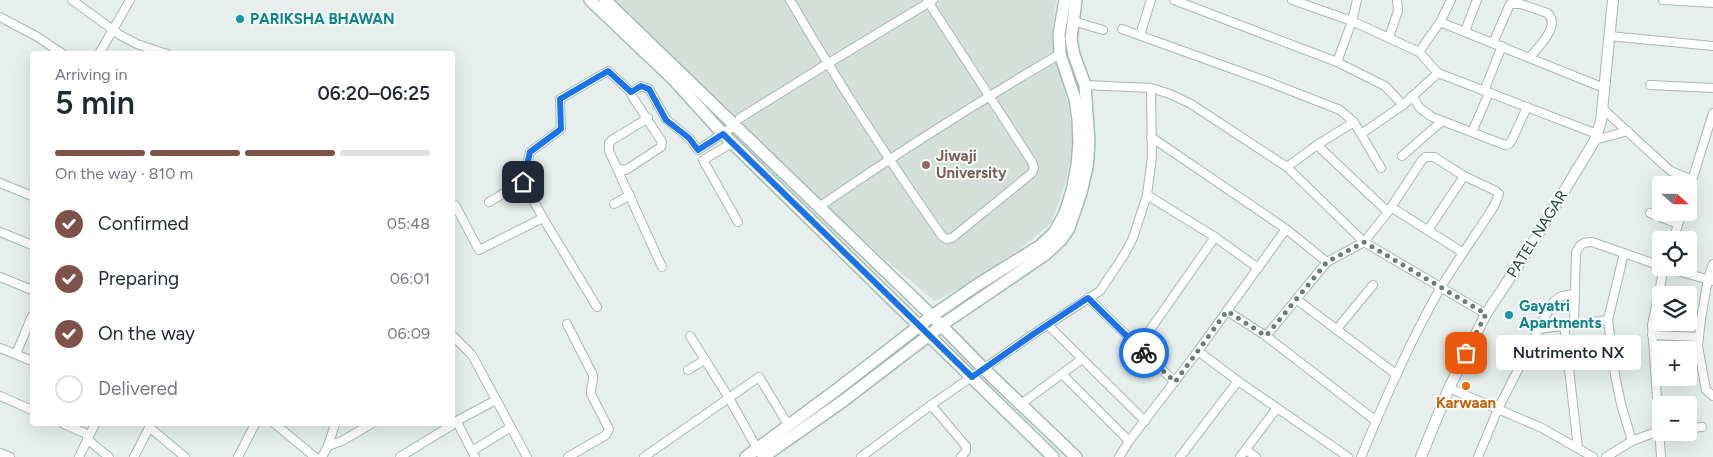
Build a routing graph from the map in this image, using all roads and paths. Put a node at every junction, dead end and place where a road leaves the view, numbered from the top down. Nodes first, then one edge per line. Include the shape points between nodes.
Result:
1 (72, 0) edge
2 (130, 0) edge
3 (590, 0) edge
4 (605, 0) edge
5 (790, 0) edge
6 (1065, 0) edge
7 (1076, 0) edge
8 (1151, 0) edge
9 (1174, 0) edge
10 (1292, 0) edge
11 (1357, 0) edge
12 (1397, 0) edge
13 (1451, 0) edge
14 (1477, 0) edge
15 (1613, 0) edge
16 (1663, 0) edge
17 (1676, 0) edge
18 (930, 1) edge
19 (1700, 1) edge
20 (1713, 3) edge
21 (0, 17) edge
22 (1073, 21) junction
23 (1352, 21) junction
24 (1440, 22) junction
25 (112, 28) junction
26 (1122, 29) dead end
27 (1103, 30) dead end
28 (1465, 31) junction
29 (1140, 35) junction
30 (1609, 36) junction
31 (1389, 37) junction
32 (1493, 43) junction
33 (1502, 46) junction
34 (1713, 46) edge
35 (58, 51) edge
36 (100, 51) edge
37 (158, 51) edge
38 (1419, 52) junction
39 (1060, 54) junction
40 (1530, 57) junction
41 (1337, 62) junction
42 (827, 64) junction
43 (1080, 72) junction
44 (1438, 73) junction
45 (1068, 76) junction
46 (1085, 85) junction
47 (1650, 85) dead end
48 (1151, 88) junction
49 (1604, 88) junction
50 (1713, 88) edge
51 (631, 92) junction
52 (1487, 92) junction
53 (989, 96) junction
54 (1412, 96) junction
55 (1403, 105) junction
56 (1527, 108) junction
57 (1602, 108) junction
58 (1712, 117) edge
59 (648, 118) junction
60 (1442, 120) junction
61 (737, 122) junction
62 (1354, 122) junction
63 (1628, 131) junction
64 (1472, 132) junction
65 (723, 134) junction
66 (1361, 134) junction
67 (1151, 137) junction
68 (1596, 137) junction
69 (732, 142) junction
70 (1317, 145) junction
71 (698, 150) junction
72 (1402, 156) dead end
73 (703, 160) junction
74 (888, 160) junction
75 (1286, 167) junction
76 (1381, 168) dead end
77 (619, 170) junction
78 (1464, 176) junction
79 (1682, 176) edge
80 (1693, 176) edge
81 (523, 182) junction
82 (0, 183) edge
83 (30, 195) edge
84 (630, 195) junction
85 (1147, 195) junction
86 (489, 202) dead end
87 (614, 204) dead end
88 (456, 205) dead end
89 (818, 208) junction
90 (1390, 210) junction
91 (1650, 213) dead end
92 (1069, 214) junction
93 (543, 218) junction
94 (1679, 221) edge
95 (738, 222) dead end
96 (1678, 224) junction
97 (1286, 229) junction
98 (1428, 230) junction
99 (1676, 231) edge
100 (0, 232) edge
101 (1215, 237) junction
102 (1364, 242) junction
103 (30, 244) edge
104 (1462, 252) junction
105 (1624, 253) junction
106 (1327, 262) junction
107 (1652, 263) edge
108 (1713, 264) edge
109 (662, 267) dead end
110 (1258, 268) junction
111 (1662, 276) edge
112 (1696, 276) edge
113 (0, 277) edge
114 (1710, 280) edge
115 (1373, 285) dead end
116 (1440, 288) junction
117 (30, 289) edge
118 (1574, 294) junction
119 (1088, 298) junction
120 (1296, 299) junction
121 (597, 307) dead end
122 (1227, 311) junction
123 (1486, 314) junction
124 (932, 316) junction
125 (1608, 320) junction
126 (30, 321) edge
127 (567, 324) dead end
128 (1574, 324) junction
129 (920, 325) junction
130 (1048, 325) junction
131 (1564, 325) junction
132 (942, 326) junction
133 (1538, 329) junction
134 (1336, 330) junction
135 (930, 335) junction
136 (690, 336) dead end
137 (1266, 336) junction
138 (1652, 336) junction
139 (1698, 337) junction
140 (455, 338) edge
141 (1138, 347) junction
142 (0, 348) edge
143 (1198, 351) junction
144 (16, 354) junction
145 (1082, 359) junction
146 (30, 360) edge
147 (705, 360) junction
148 (984, 369) junction
149 (688, 370) dead end
150 (1062, 374) junction
151 (1398, 375) junction
152 (972, 377) junction
153 (851, 378) junction
154 (1238, 381) junction
155 (1175, 382) junction
156 (1449, 388) junction
157 (859, 389) junction
158 (0, 396) edge
159 (1658, 396) edge
160 (1713, 396) edge
161 (729, 398) junction
162 (496, 400) junction
163 (1021, 404) junction
164 (931, 405) junction
165 (1277, 408) junction
166 (30, 409) edge
167 (1498, 409) junction
168 (1145, 421) junction
169 (1376, 421) junction
170 (455, 422) edge
171 (455, 425) edge
172 (68, 426) edge
173 (93, 426) edge
174 (150, 426) edge
175 (255, 426) edge
176 (277, 426) edge
177 (334, 426) edge
178 (367, 426) edge
179 (449, 426) edge
180 (511, 426) junction
181 (788, 426) junction
182 (1697, 427) edge
183 (1702, 427) dead end
184 (1652, 434) edge
185 (88, 437) junction
186 (1129, 441) junction
187 (1632, 441) junction
188 (1661, 441) edge
189 (328, 446) junction
190 (1578, 448) junction
191 (1246, 450) junction
192 (0, 453) edge
193 (761, 454) edge
194 (473, 455) edge
195 (646, 456) edge
196 (1481, 456) edge
197 (10, 457) edge
198 (79, 457) edge
199 (109, 457) edge
200 (134, 457) edge
201 (185, 457) edge
202 (238, 457) edge
203 (315, 457) edge
204 (322, 457) edge
205 (400, 457) edge
206 (527, 457) edge
207 (568, 457) edge
208 (746, 457) edge
209 (861, 457) edge
210 (960, 457) edge
211 (1053, 457) edge
212 (1076, 457) edge
213 (1120, 457) edge
214 (1180, 457) edge
215 (1240, 457) edge
216 (1256, 457) edge
217 (1348, 457) edge
218 (1361, 457) edge
219 (1421, 457) edge
220 (1593, 457) edge
221 (1606, 457) edge
222 (1661, 457) edge

1 - 25 street
2 - 25 street
3 - 65 main road via 674,80
4 - 61 main road
5 - 42 street
6 - 39 main road via 1059,34
7 - 22 main road
8 - 29 street
9 - 41 street
10 - 23 street
11 - 23 street
12 - 31 street via 1398,11
13 - 24 street
14 - 28 street
15 - 30 street, PATEL NAGAR
16 - 17 street
17 - 19 street
18 - 42 street
18 - 53 street
19 - 20 street
21 - 35 street
22 - 27 street
22 - 43 main road via 1072,47
23 - 31 street
23 - 41 street
24 - 28 street
24 - 38 street
25 - 36 street
25 - 37 street via 137,44
26 - 29 street
28 - 32 street
29 - 62 street via 1340,110
30 - 34 street
30 - 49 street, PATEL NAGAR
31 - 38 street
32 - 33 street
32 - 40 street via 1510,4 1521,4 1548,13 1552,20 1551,28
33 - 40 street
33 - 52 street
38 - 44 street
39 - 45 main road
39 - 53 street
40 - 49 street
41 - 55 street via 1385,86
42 - 61 street
42 - 74 street
43 - 45 main road
43 - 46 main road
44 - 52 street
44 - 54 street
45 - 92 main road via 1076,106 1079,143
46 - 48 street
46 - 92 main road via 1089,143 1087,167
47 - 50 street
48 - 67 street
48 - 75 street via 1192,104
49 - 57 street, PATEL NAGAR
51 - 59 street
51 - 71 street via 641,86 649,89 666,120 689,138
51 - 81 street via 608,71 560,99 561,129 530,152
52 - 56 street
52 - 64 street
53 - 74 street
53 - 74 street via 1034,168 1032,173 952,238 942,236
54 - 55 street
54 - 60 street via 1426,114
55 - 66 street
56 - 64 street via 1509,144
56 - 68 street
57 - 63 street
57 - 68 street, PATEL NAGAR
58 - 80 street
59 - 77 street via 609,143 609,151
59 - 77 street via 662,142 661,147 626,170
60 - 64 street
60 - 72 street
61 - 65 street
61 - 89 main road
62 - 66 street
62 - 70 street
63 - 68 street
63 - 79 street via 1671,172
65 - 69 main road
65 - 71 street
66 - 76 street
67 - 85 street
67 - 97 street
68 - 123 street, PATEL NAGAR
69 - 73 street
69 - 129 main road
70 - 75 street
70 - 90 street
71 - 73 street
73 - 95 street
74 - 89 street
75 - 102 street
77 - 84 street
78 - 90 street via 1434,157 1426,156
78 - 98 street
78 - 104 street via 1499,194
81 - 86 street
81 - 93 street
82 - 83 street
84 - 87 street
84 - 109 street
85 - 101 street
85 - 119 street via 1124,255 1100,290
88 - 93 street via 479,250
89 - 124 main road
90 - 98 street
90 - 102 street
91 - 96 street
92 - 124 main road via 1040,246
92 - 132 main road via 1069,228 1046,254
93 - 121 street
94 - 96 street
96 - 99 street
97 - 106 street
97 - 110 street
98 - 104 street
100 - 103 street
101 - 110 street
101 - 141 street
102 - 106 street
102 - 116 street
104 - 116 street
105 - 107 street
105 - 118 street via 1592,242 1579,246
105 - 125 street
106 - 120 street
108 - 114 street
110 - 122 street
111 - 138 street
112 - 114 street
113 - 117 street
114 - 139 street
115 - 134 street
116 - 123 street
116 - 151 street
118 - 128 street
118 - 133 street via 1556,299
119 - 130 street
119 - 141 street
120 - 134 street
120 - 137 street
122 - 137 street
122 - 143 street
123 - 156 street, PATEL NAGAR
124 - 129 main road
124 - 132 main road
125 - 128 street
125 - 187 street via 1615,375
126 - 144 street
127 - 207 street via 594,375 591,394 609,429 606,435
128 - 131 street
129 - 135 main road
129 - 153 main road
130 - 145 street
130 - 148 street
131 - 133 street
131 - 190 street
132 - 135 main road
132 - 148 main road
133 - 167 street
134 - 151 street
135 - 152 main road
135 - 157 main road
136 - 147 street
137 - 169 street
138 - 139 street
138 - 159 street
139 - 160 street via 1706,390
140 - 162 street via 472,355
141 - 155 street
142 - 144 street
143 - 154 street
143 - 155 street
144 - 146 street
145 - 150 street
145 - 168 street
147 - 149 street
147 - 161 street
148 - 152 street
148 - 163 main road
150 - 163 street
150 - 186 street
151 - 169 street
152 - 164 street
152 - 211 main road
153 - 157 main road
153 - 181 main road
154 - 165 street
154 - 214 street
155 - 168 street
156 - 167 street
156 - 219 street, PATEL NAGAR
157 - 193 main road
158 - 166 street
161 - 181 street via 760,377
161 - 193 street
161 - 195 street
162 - 170 street
162 - 180 street
163 - 212 main road
164 - 209 street
164 - 210 street via 966,446
165 - 191 street
165 - 217 street
167 - 190 street
167 - 196 street
168 - 186 street
169 - 218 street
171 - 194 street
172 - 185 street
173 - 185 street
174 - 200 street
174 - 201 street
175 - 202 street
176 - 203 street
177 - 189 street
178 - 189 street
179 - 205 street
180 - 194 street
180 - 206 street
181 - 193 main road
182 - 183 street
184 - 187 street
185 - 198 street
185 - 199 street
186 - 213 street
187 - 221 street
188 - 222 street
189 - 204 street
190 - 220 street
191 - 215 street
191 - 216 street
192 - 197 street
193 - 208 main road

